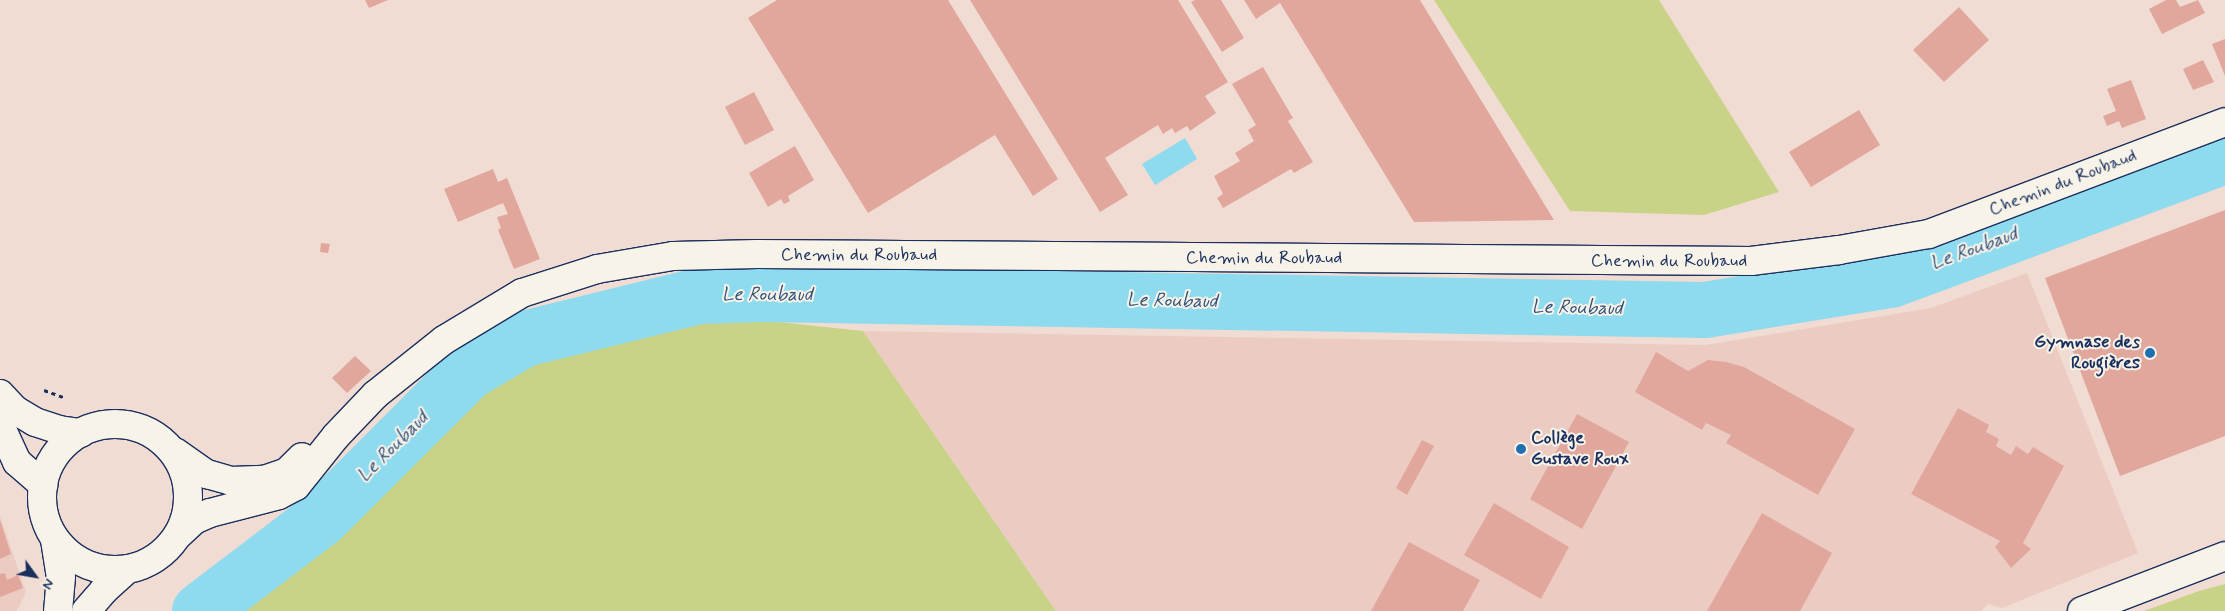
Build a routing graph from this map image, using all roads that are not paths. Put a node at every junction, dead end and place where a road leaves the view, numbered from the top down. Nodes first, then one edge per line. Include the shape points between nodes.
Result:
1 (2225, 122) edge
2 (0, 394) edge
3 (0, 425) edge
4 (81, 433) junction
5 (336, 436) junction
6 (175, 452) junction
7 (43, 485) junction
8 (178, 535) junction
9 (55, 540) junction
10 (2225, 556) edge
11 (127, 569) junction
12 (58, 611) edge
13 (86, 611) edge
14 (2082, 611) edge

1 - 5 street, Chemin du Roubaud via 1929,234 1751,261 673,256 597,269 522,293 444,340 375,395
2 - 4 street via 15,410 36,422 58,430
3 - 7 street via 17,462
4 - 6 street via 113,423 136,426 158,436
4 - 7 street via 69,439 53,457
5 - 6 street, Chemin du Roubaud via 302,457 287,472 264,480 230,482 214,478
5 - 8 street, Chemin du Roubaud via 296,486 279,495 210,513 194,520
6 - 8 street via 186,473 189,497 186,521
7 - 9 street via 41,499 45,520
8 - 11 street via 156,558
9 - 11 street via 70,556 89,566 110,571
9 - 12 street via 61,577
10 - 14 street
11 - 13 street

